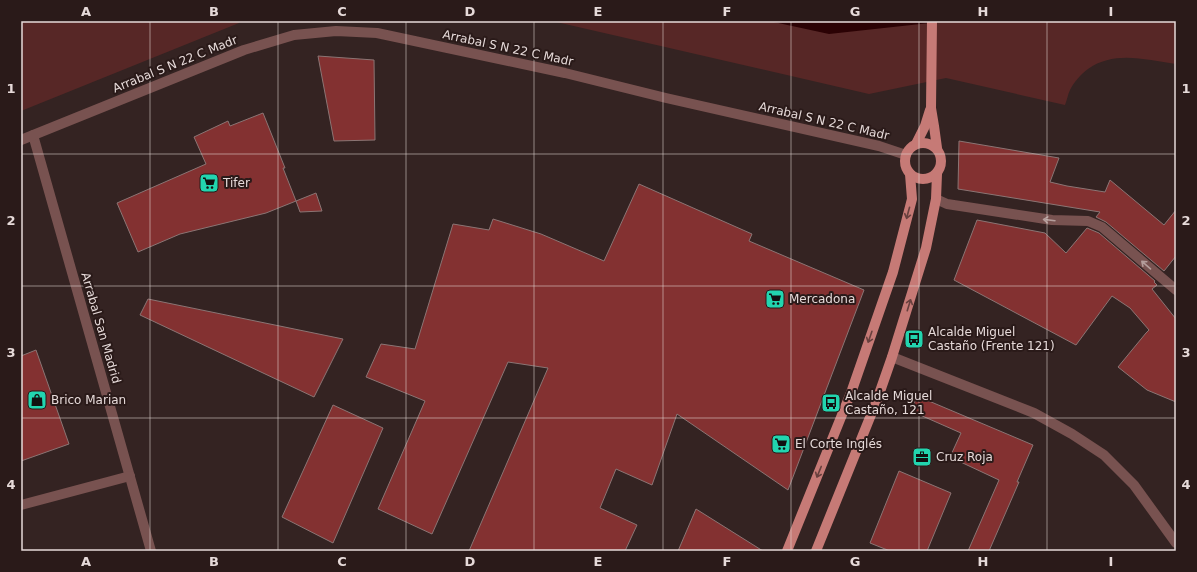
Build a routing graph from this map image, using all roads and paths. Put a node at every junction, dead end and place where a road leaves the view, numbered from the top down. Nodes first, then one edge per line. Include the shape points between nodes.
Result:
1 (932, 21) edge
2 (931, 108) junction
3 (33, 135) junction
4 (21, 140) edge
5 (916, 144) junction
6 (937, 148) junction
7 (906, 154) junction
8 (910, 174) junction
9 (937, 174) junction
10 (936, 199) junction
11 (1176, 290) edge
12 (892, 357) junction
13 (130, 476) junction
14 (21, 505) edge
15 (1176, 543) edge
16 (151, 551) edge
17 (787, 551) edge
18 (816, 551) edge

1 - 2 main road
2 - 5 main road
2 - 6 main road
3 - 4 street, Arrabal S N 22 C Madr
3 - 7 street, Arrabal S N 22 C Madr via 244,50 294,35 336,31 377,33 565,73
3 - 13 street, Arrabal San Madrid
5 - 6 main road via 927,143
5 - 7 main road
6 - 9 main road via 942,164
7 - 8 main road via 905,165
8 - 9 main road via 915,178 926,179
8 -> 17 main road via 912,199 893,272 852,390
9 - 10 main road
11 -> 10 street via 1102,227 1088,221 1044,219 947,204
12 -> 10 main road via 926,248
12 - 15 street via 1034,412 1072,434 1104,455 1134,485
12 - 18 main road via 878,400
13 - 14 street
13 - 16 street, Arrabal San Madrid

